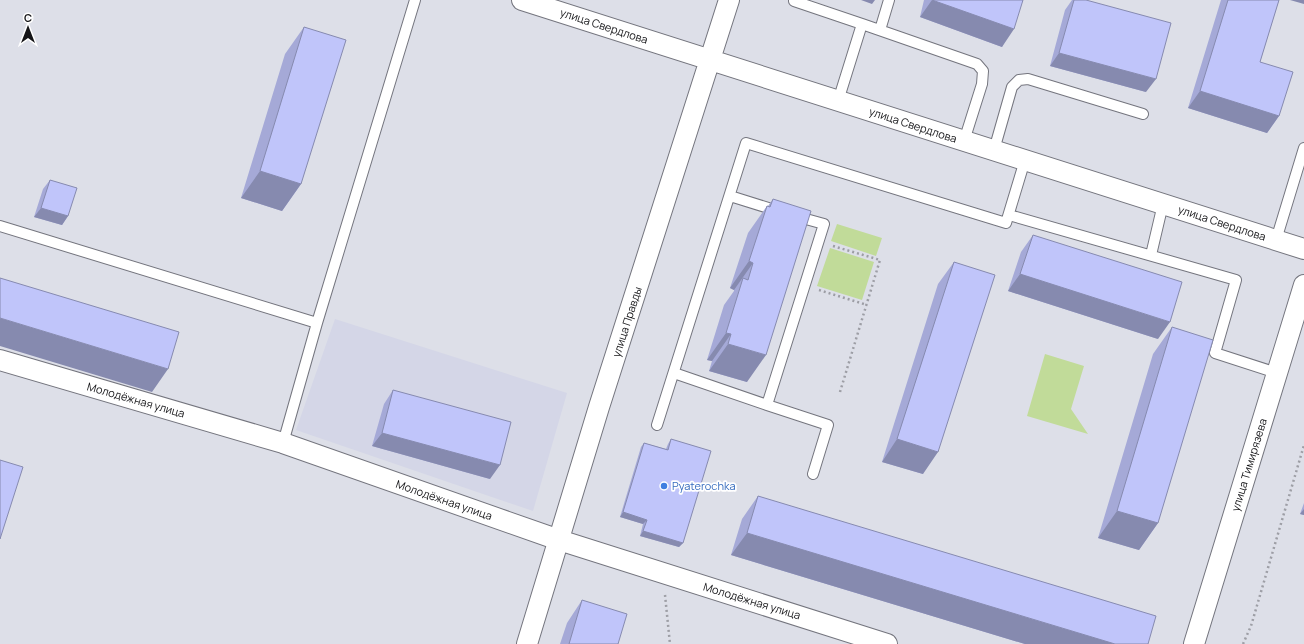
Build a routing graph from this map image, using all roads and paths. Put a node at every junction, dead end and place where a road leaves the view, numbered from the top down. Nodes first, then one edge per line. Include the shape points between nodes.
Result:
1 (415, 0) edge
2 (522, 0) edge
3 (729, 0) edge
4 (889, 0) edge
5 (794, 1) edge
6 (862, 24) junction
7 (880, 30) junction
8 (710, 60) junction
9 (838, 101) junction
10 (1143, 114) dead end
11 (964, 141) junction
12 (1304, 148) edge
13 (994, 150) junction
14 (1025, 160) junction
15 (1300, 175) edge
16 (730, 196) junction
17 (1163, 204) junction
18 (1009, 215) junction
19 (0, 226) edge
20 (821, 234) junction
21 (1276, 240) junction
22 (1304, 249) edge
23 (1151, 255) junction
24 (1304, 285) edge
25 (804, 286) junction
26 (867, 305) junction
27 (317, 323) junction
28 (0, 360) edge
29 (674, 373) junction
30 (1277, 373) junction
31 (840, 392) dead end
32 (767, 406) junction
33 (657, 425) dead end
34 (283, 443) junction
35 (1304, 445) edge
36 (813, 474) dead end
37 (558, 540) junction
38 (663, 574) junction
39 (527, 644) edge
40 (670, 644) edge
41 (887, 644) edge
42 (1194, 644) edge
43 (1243, 644) edge

1 - 27 lane
2 - 8 street, улица Свердлова
3 - 8 street, улица Правды
4 - 7 lane
5 - 6 lane
6 - 7 lane
6 - 9 lane
7 - 11 lane via 977,64 983,71 982,84
8 - 9 street, улица Свердлова
8 - 37 street, улица Правды
9 - 11 street, улица Свердлова
10 - 13 lane via 1028,79 1019,80 1012,87
11 - 13 street, улица Свердлова
12 - 15 lane
13 - 14 street, улица Свердлова
14 - 17 street, улица Свердлова
14 - 18 lane
15 - 21 lane
16 - 18 lane via 746,143 1006,223
16 - 20 lane via 824,224
16 - 29 lane
17 - 21 street, улица Свердлова
17 - 23 lane
18 - 23 lane
19 - 27 lane
20 - 25 lane
20 - 26 path via 828,244 880,260
21 - 22 street, улица Свердлова
23 - 30 lane via 1236,280 1215,353
24 - 30 street, улица Тимирязева
25 - 26 path
25 - 32 lane
26 - 31 path
27 - 34 lane
28 - 34 street, Молодёжная улица
29 - 32 lane
29 - 33 lane
30 - 42 street, улица Тимирязева
32 - 36 lane via 828,425
34 - 37 street, Молодёжная улица
35 - 43 path
37 - 38 street, Молодёжная улица
37 - 39 street, улица Правды
38 - 40 path
38 - 41 street, Молодёжная улица

